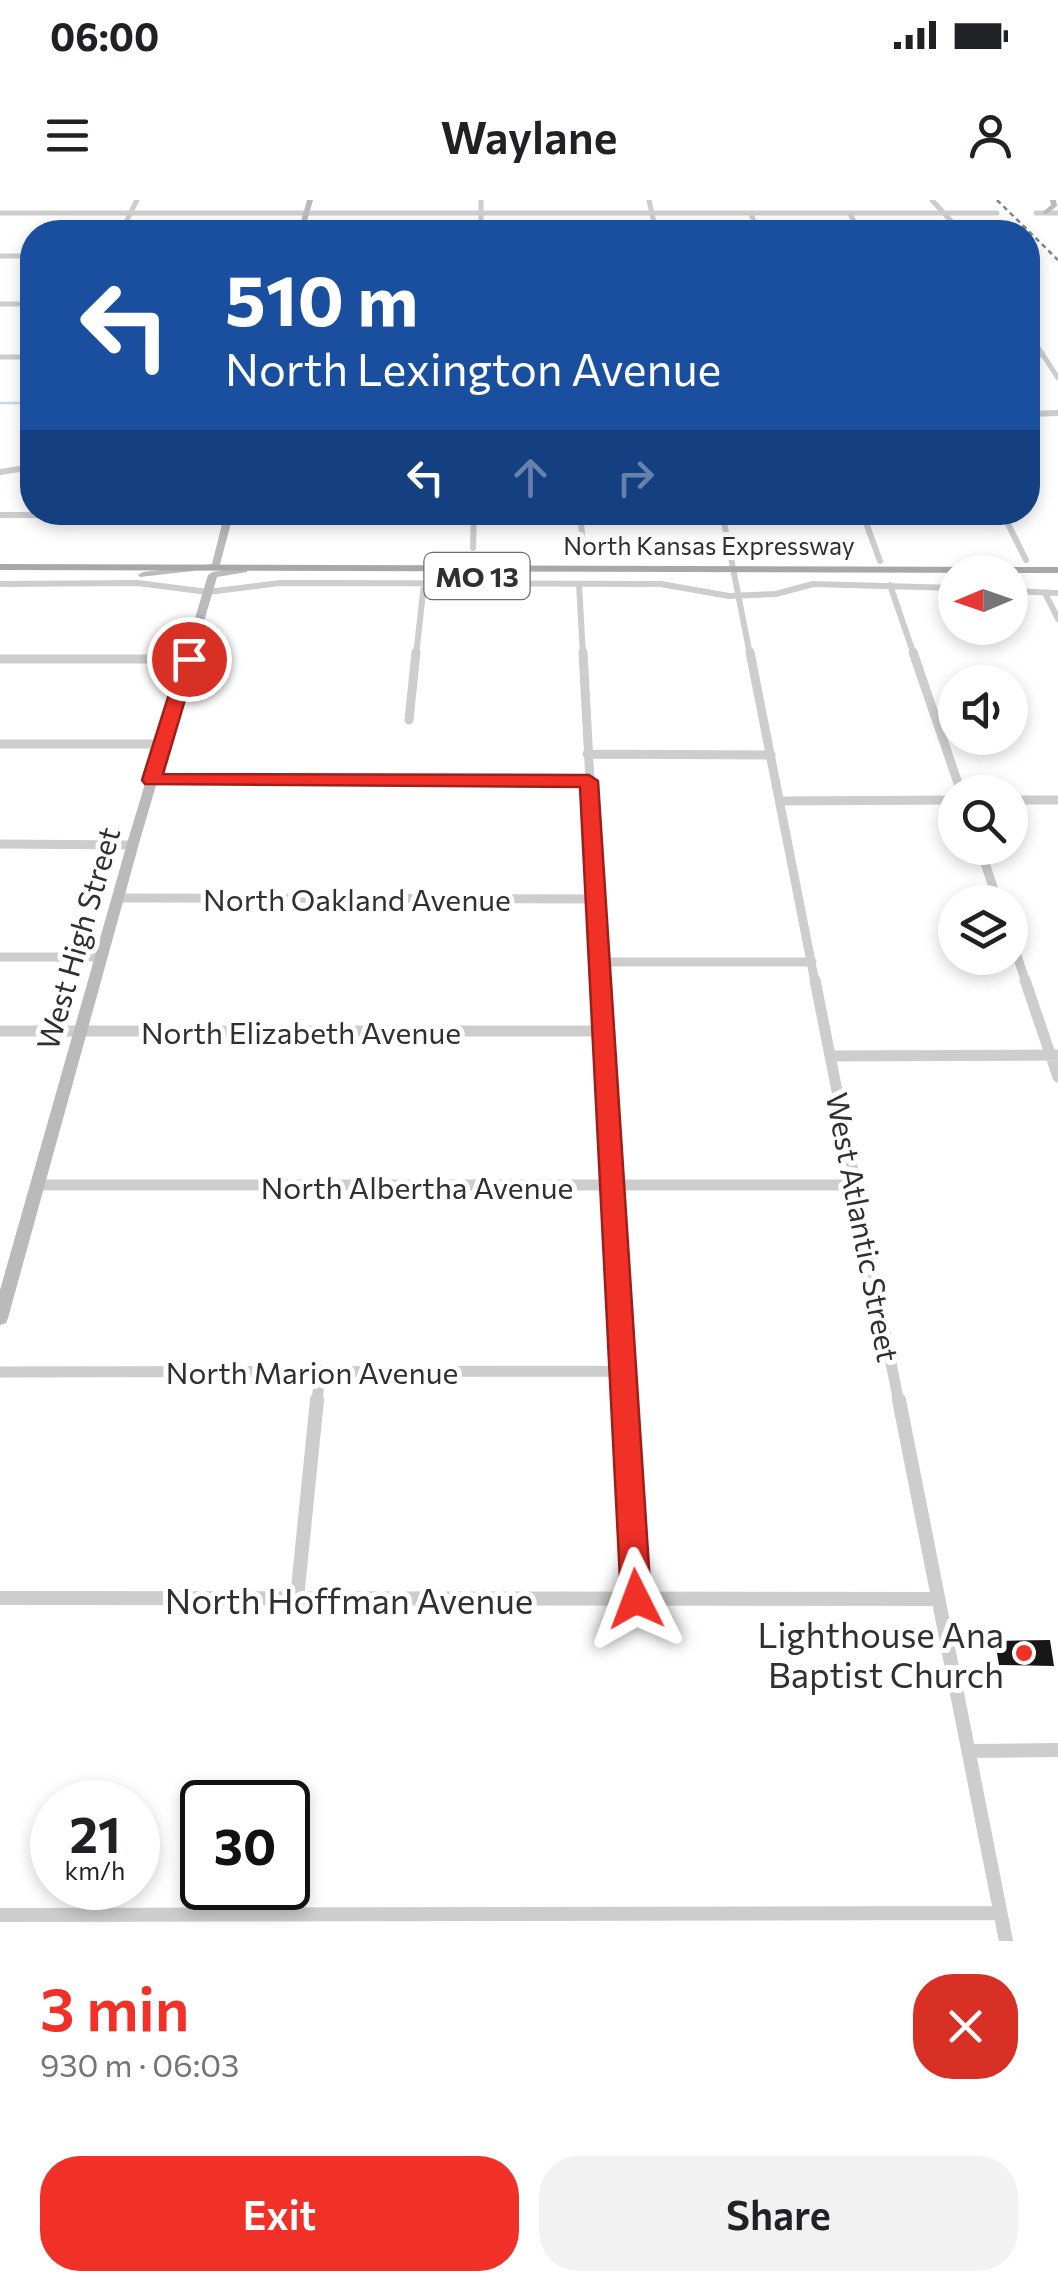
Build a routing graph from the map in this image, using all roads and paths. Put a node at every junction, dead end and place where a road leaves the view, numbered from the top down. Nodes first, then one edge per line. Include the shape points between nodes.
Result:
1 (52, 200) edge
2 (138, 200) edge
3 (310, 200) edge
4 (480, 200) edge
5 (649, 200) edge
6 (817, 200) edge
7 (932, 200) edge
8 (1053, 200) edge
9 (0, 213) edge
10 (44, 213) junction
11 (948, 213) junction
12 (997, 213) dead end
13 (1040, 213) joint
14 (1058, 213) edge
15 (131, 214) junction
16 (306, 214) junction
17 (480, 214) junction
18 (651, 214) junction
19 (751, 214) junction
20 (824, 214) junction
21 (850, 214) junction
22 (128, 220) edge
23 (305, 220) edge
24 (480, 220) edge
25 (653, 220) edge
26 (753, 220) edge
27 (853, 220) edge
28 (953, 220) edge
29 (1040, 350) edge
30 (1043, 355) joint
31 (1058, 378) edge
32 (227, 525) edge
33 (474, 525) edge
34 (581, 525) edge
35 (725, 525) edge
36 (867, 525) edge
37 (1008, 525) edge
38 (473, 548) dead end
39 (1024, 555) edge
40 (584, 556) dead end
41 (880, 562) dead end
42 (0, 567) edge
43 (214, 570) junction
44 (1058, 570) edge
45 (735, 572) junction
46 (0, 576) edge
47 (938, 577) edge
48 (1028, 578) edge
49 (1058, 578) edge
50 (0, 584) edge
51 (424, 584) junction
52 (579, 584) junction
53 (890, 585) junction
54 (938, 587) edge
55 (208, 592) junction
56 (1028, 592) edge
57 (1045, 593) junction
58 (1058, 594) edge
59 (740, 596) junction
60 (1058, 619) edge
61 (0, 658) edge
62 (189, 659) junction
63 (410, 720) dead end
64 (0, 744) edge
65 (162, 744) junction
66 (587, 754) junction
67 (771, 755) junction
68 (955, 775) edge
69 (152, 780) junction
70 (589, 781) junction
71 (938, 800) edge
72 (1028, 800) edge
73 (1058, 800) edge
74 (781, 801) junction
75 (0, 844) edge
76 (132, 845) junction
77 (118, 898) junction
78 (596, 899) junction
79 (0, 957) edge
80 (101, 958) junction
81 (599, 962) junction
82 (812, 962) junction
83 (1024, 975) edge
84 (0, 1031) edge
85 (79, 1031) junction
86 (602, 1031) junction
87 (1054, 1055) edge
88 (831, 1056) junction
89 (1058, 1077) edge
90 (38, 1185) junction
91 (857, 1185) junction
92 (611, 1186) junction
93 (0, 1318) edge
94 (320, 1370) junction
95 (624, 1371) junction
96 (0, 1372) edge
97 (0, 1598) edge
98 (298, 1598) junction
99 (636, 1599) junction
100 (938, 1599) junction
101 (1058, 1750) edge
102 (969, 1751) junction
103 (1000, 1913) junction
104 (0, 1915) edge
105 (1006, 1941) edge

1 - 10 street
2 - 15 street
3 - 16 street
4 - 17 street
5 - 18 street
6 - 20 street
7 - 11 street
8 - 13 street
9 - 10 street
10 - 15 street
11 - 12 street
11 - 21 street
11 - 28 street
13 - 14 street
15 - 16 street
15 - 22 street
16 - 17 street
16 - 23 street
17 - 18 street
17 - 24 street
18 - 19 street
18 - 25 street
19 - 20 street
19 - 26 street
20 - 21 street
21 - 27 street
29 - 30 street
30 - 31 street
32 - 43 street, West High Street
33 - 38 street
34 - 40 street
35 - 45 street, West Atlantic Street
36 - 41 street
37 - 39 street
42 - 43 main road, North Kansas Expressway / MO 13
43 - 45 main road, North Kansas Expressway / MO 13
43 - 45 main road, North Kansas Expressway / MO 13
43 - 46 main road, North Kansas Expressway / MO 13
43 - 55 street, West High Street
44 - 45 main road, North Kansas Expressway / MO 13
45 - 47 main road, North Kansas Expressway / MO 13
45 - 59 street, West Atlantic Street
48 - 49 main road
50 - 55 street via 138,583
51 - 52 street
51 - 55 street via 280,583
51 - 63 street
52 - 59 street via 661,584
52 - 66 street
53 - 54 street
53 - 59 street via 813,584
53 - 68 street
55 - 62 street, West High Street
56 - 57 street
57 - 58 street
57 - 60 street
59 - 67 street, West Atlantic Street
61 - 62 street
62 - 65 street, West High Street
64 - 65 street
65 - 69 street, West High Street
66 - 67 street
66 - 70 street
67 - 74 street, West Atlantic Street
69 - 70 street
69 - 76 street, West High Street
70 - 78 street
71 - 74 street
72 - 73 street
74 - 82 street, West Atlantic Street
75 - 76 street
76 - 77 street, West High Street
77 - 78 street, North Oakland Avenue
77 - 80 street, West High Street
78 - 81 street
79 - 80 street
80 - 85 street, West High Street
81 - 82 street
81 - 86 street
82 - 88 street, West Atlantic Street
83 - 87 street
84 - 85 street, North Elizabeth Avenue
85 - 86 street, North Elizabeth Avenue
85 - 90 street, West High Street
86 - 92 street
87 - 88 street
87 - 89 street
88 - 91 street, West Atlantic Street
90 - 92 street, North Albertha Avenue
90 - 93 street, West High Street
91 - 92 street, North Albertha Avenue
91 - 100 street, West Atlantic Street
92 - 95 street
94 - 95 street, North Marion Avenue
94 - 96 street, North Marion Avenue
94 - 98 street
95 - 99 street
97 - 98 street, North Hoffman Avenue
98 - 99 street, North Hoffman Avenue
99 - 100 street, North Hoffman Avenue
100 - 102 street, West Atlantic Street
101 - 102 street
102 - 103 street, West Atlantic Street
103 - 104 street
103 - 105 street, West Atlantic Street

